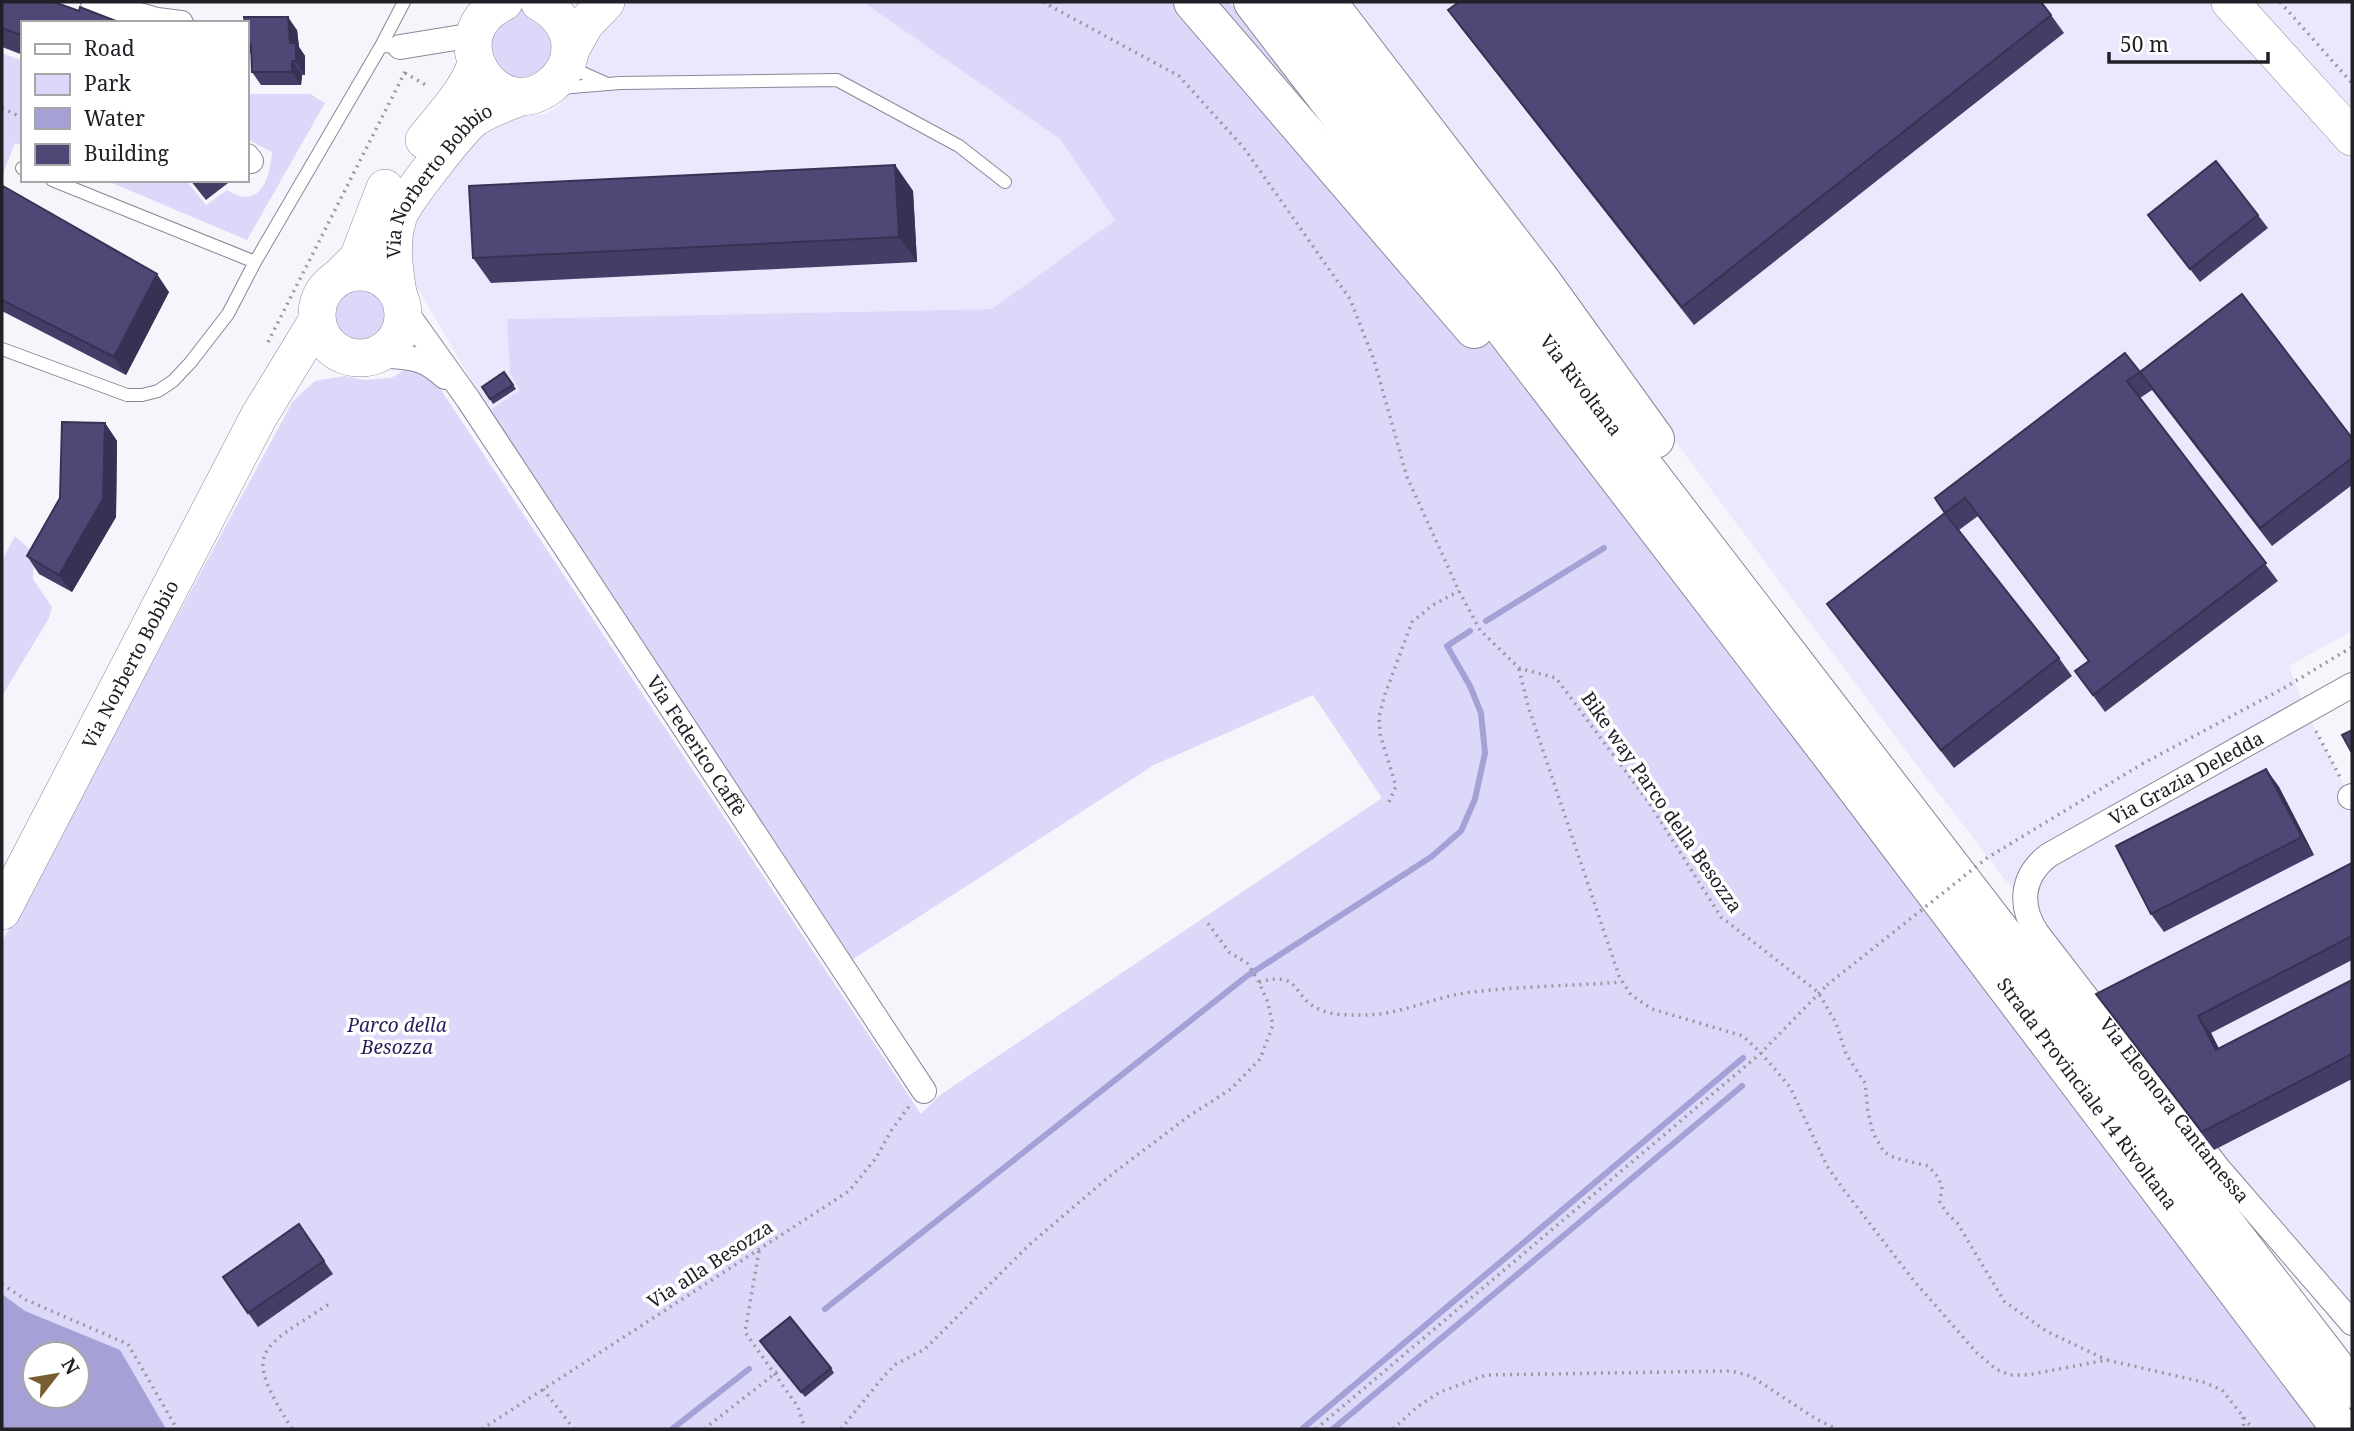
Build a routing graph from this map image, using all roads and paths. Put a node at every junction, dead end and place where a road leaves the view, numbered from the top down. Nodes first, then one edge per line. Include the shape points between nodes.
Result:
1 (93, 2) edge
2 (187, 2) edge
3 (404, 2) edge
4 (539, 2) edge
5 (606, 2) edge
6 (1043, 2) edge
7 (1193, 2) edge
8 (1253, 2) edge
9 (1287, 2) edge
10 (1327, 2) edge
11 (2230, 2) edge
12 (2260, 2) edge
13 (2280, 2) edge
14 (165, 21) edge
15 (188, 21) edge
16 (479, 31) edge
17 (391, 47) junction
18 (551, 75) junction
19 (605, 83) junction
20 (2352, 83) edge
21 (2352, 103) edge
22 (2, 108) edge
23 (21, 117) edge
24 (2352, 136) edge
25 (57, 182) edge
26 (1005, 182) dead end
27 (255, 262) junction
28 (341, 275) junction
29 (401, 300) junction
30 (317, 321) junction
31 (2, 349) edge
32 (367, 356) junction
33 (468, 399) junction
34 (259, 416) junction
35 (1460, 591) junction
36 (2352, 647) edge
37 (1519, 668) junction
38 (2352, 685) edge
39 (2306, 711) junction
40 (1832, 756) junction
41 (1876, 769) junction
42 (2348, 791) edge
43 (1389, 802) dead end
44 (2028, 881) joint
45 (2, 911) edge
46 (1207, 922) dead end
47 (1258, 981) junction
48 (1623, 982) junction
49 (1818, 992) junction
50 (1762, 1053) junction
51 (924, 1091) joint
52 (759, 1249) junction
53 (2, 1283) edge
54 (329, 1304) dead end
55 (2352, 1323) edge
56 (2107, 1360) junction
57 (781, 1369) edge
58 (776, 1373) junction
59 (543, 1389) junction
60 (2352, 1389) edge
61 (2243, 1415) junction
62 (177, 1429) edge
63 (292, 1429) edge
64 (482, 1429) edge
65 (574, 1429) edge
66 (704, 1429) edge
67 (805, 1429) edge
68 (841, 1429) edge
69 (1316, 1429) edge
70 (1393, 1429) edge
71 (1837, 1429) edge
72 (2244, 1429) edge
73 (2253, 1429) edge
74 (2341, 1429) edge

1 - 14 street
2 - 15 street
3 - 17 lane
4 - 18 street via 559,16 569,38
5 - 18 street via 585,24
6 - 35 path, Bike way Parco della Besozza via 1179,76 1244,148 1350,299 1374,360 1407,477
7 - 40 highway via 1564,434 1759,685
8 - 40 highway, Via Rivoltana
9 - 41 highway, Via Rivoltana
10 - 41 highway via 1542,282 1813,658
11 - 24 street
12 - 21 street
13 - 20 path
16 - 17 street
16 - 18 street, Via Norberto Bobbio via 489,83 499,90
16 - 28 street, Via Norberto Bobbio via 471,78 385,189 358,258
17 - 27 lane
18 - 19 lane
18 - 19 lane
18 - 29 street, Via Norberto Bobbio via 471,120 407,200 398,215 394,237
19 - 26 lane via 837,80 959,146
22 - 23 path
25 - 27 lane
27 - 31 lane via 228,314 190,363 158,391 127,395
28 - 29 street, Via Norberto Bobbio via 367,271 390,282
28 - 30 street, Via Norberto Bobbio via 322,295
29 - 32 street, Via Norberto Bobbio via 399,335 390,347
29 - 33 street
30 - 32 street via 330,346 342,354
30 - 34 street, Via Norberto Bobbio
32 - 33 street via 418,358
32 - 34 street, Via Norberto Bobbio via 297,377
33 - 51 street, Via Federico Caffè
34 - 45 street, Via Norberto Bobbio
35 - 37 path, Bike way Parco della Besozza via 1480,630
35 - 43 path via 1412,621 1385,694 1380,734 1396,786
36 - 49 path, bridge via 2141,764 1987,858
37 - 48 path
37 - 49 path, Bike way Parco della Besozza via 1556,678 1649,803 1721,916
38 - 39 street, Via Grazia Deledda
39 - 42 path
39 - 44 street, Via Grazia Deledda via 2049,855
40 - 74 highway, Strada Provinciale 14 Rivoltana
41 - 60 highway, Strada Provinciale 14 Rivoltana
44 - 55 street, Via Eleonora Cantamessa via 2025,906 2037,933 2218,1168
46 - 47 path
47 - 48 path via 1290,981 1321,1011 1360,1016 1470,992
47 - 68 path via 1273,1025 1260,1059 1231,1089 1111,1175 1020,1253 925,1349 896,1364
48 - 50 path via 1631,995 1652,1009 1743,1036
49 - 50 path
49 - 56 path via 1836,1023 1846,1054 1865,1083 1873,1133 1884,1152 1928,1166 1938,1177 1940,1202 2004,1301 2046,1331
50 - 56 path via 1790,1087 1843,1190 1977,1353 2010,1375
50 - 69 path
51 - 52 path, Via alla Besozza via 906,1109 849,1191
52 - 58 path via 745,1332
52 - 59 path, Via alla Besozza
53 - 62 path via 26,1300 128,1345
54 - 63 path via 271,1342 261,1361 263,1377
56 - 61 path via 2213,1385 2229,1396
57 - 58 path
58 - 66 path
58 - 67 path via 798,1407
59 - 64 path, Via alla Besozza
59 - 65 path
61 - 72 path
61 - 73 path
70 - 71 path via 1440,1392 1486,1375 1731,1371 1751,1376

